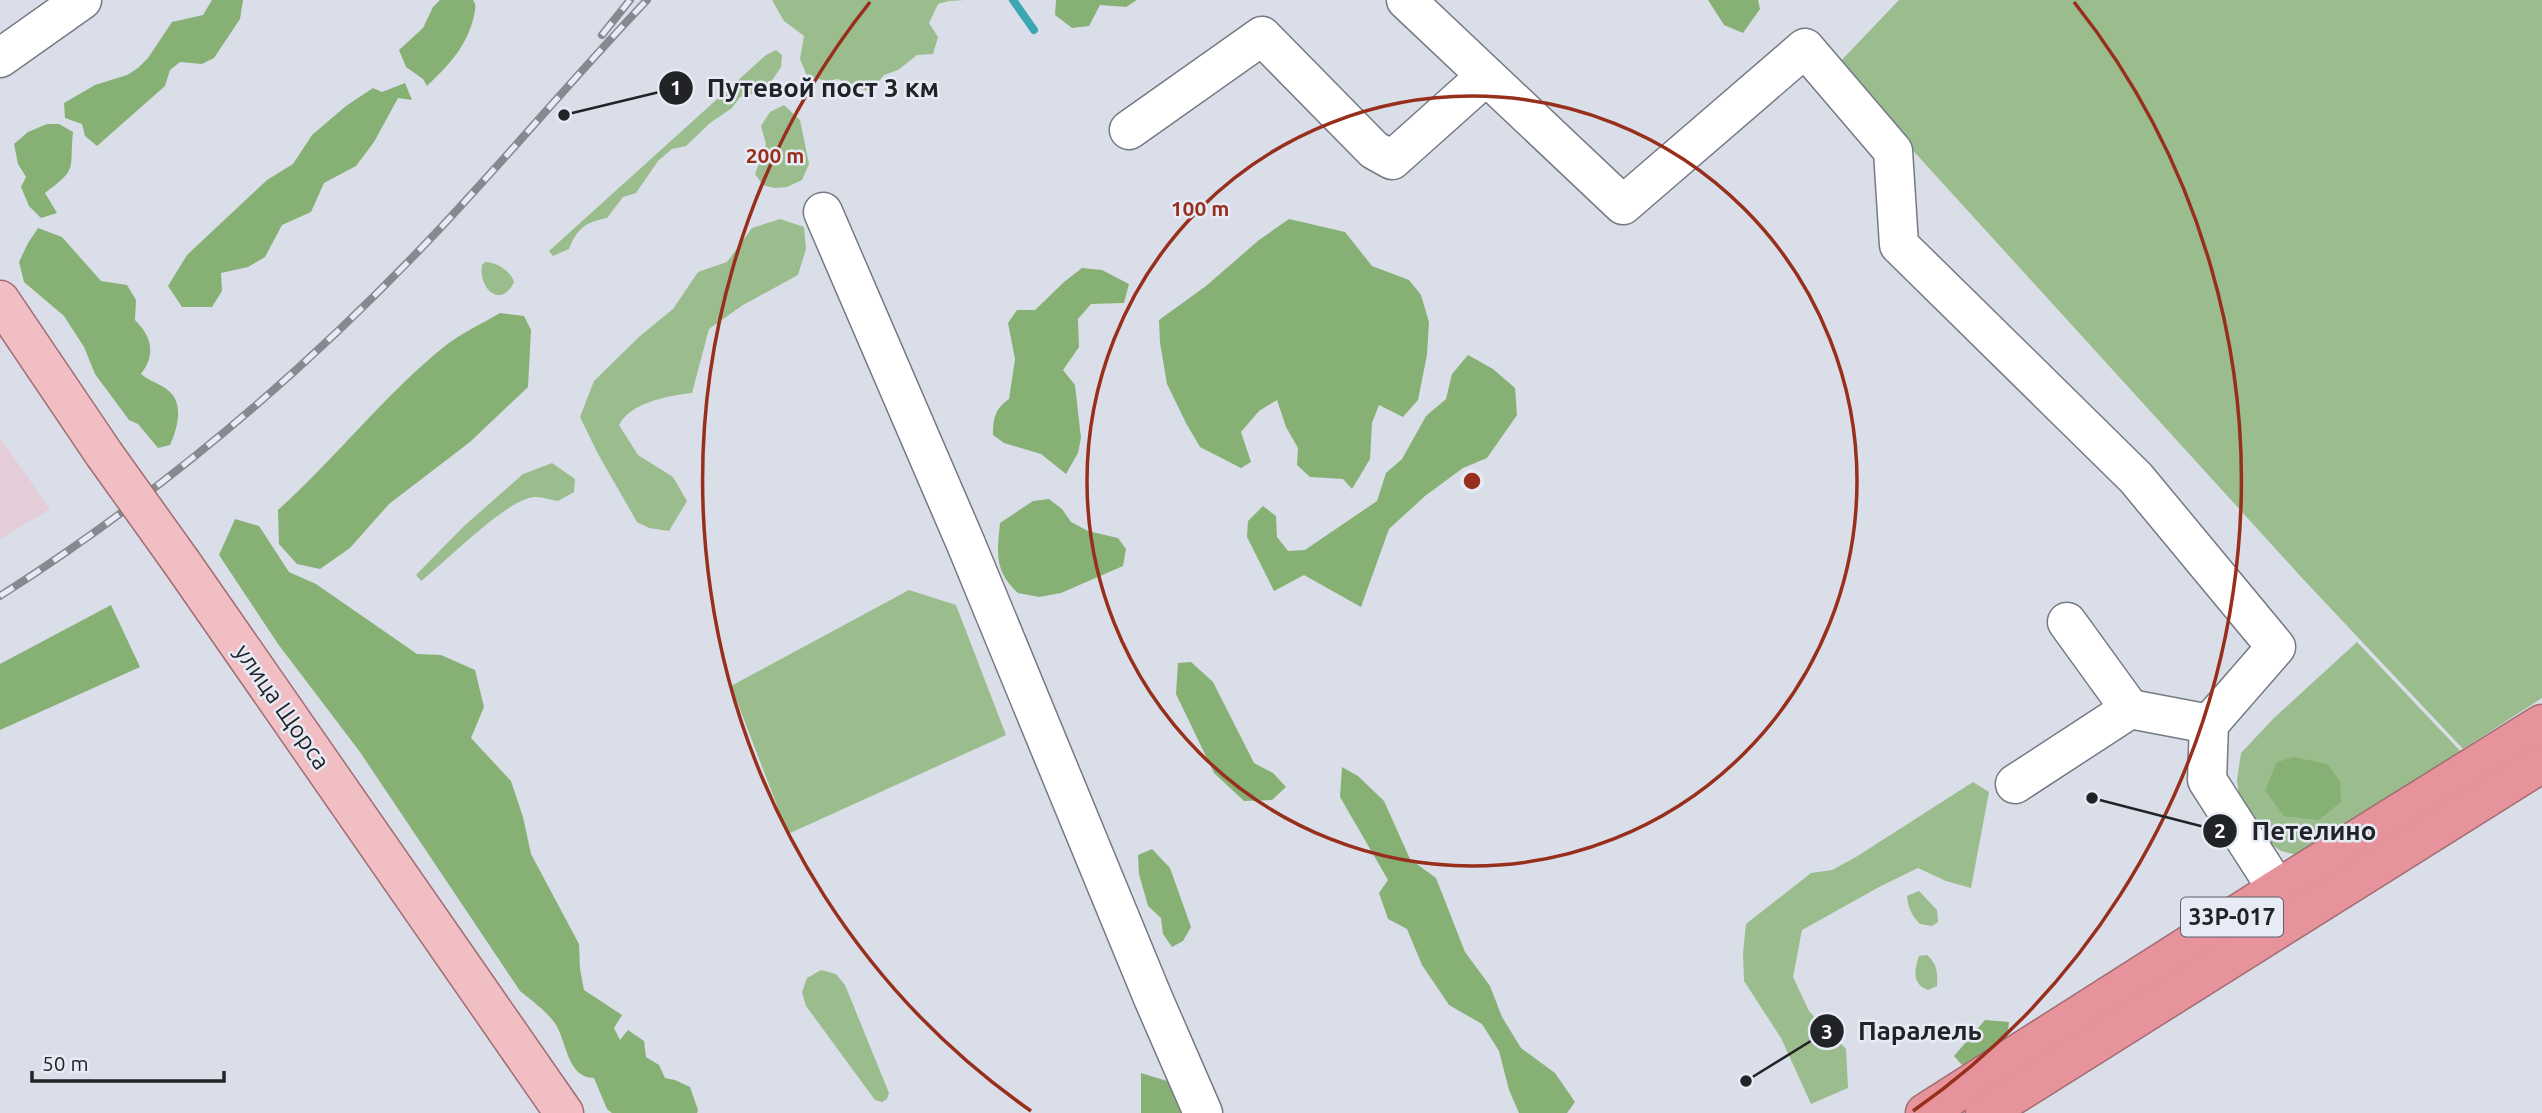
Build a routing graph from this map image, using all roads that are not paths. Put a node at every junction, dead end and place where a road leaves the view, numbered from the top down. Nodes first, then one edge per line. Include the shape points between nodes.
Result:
1 (82, 0) edge
2 (1406, 0) edge
3 (0, 58) edge
4 (1486, 76) junction
5 (1129, 130) dead end
6 (823, 212) dead end
7 (0, 300) edge
8 (2067, 622) dead end
9 (2130, 709) junction
10 (2209, 723) junction
11 (2542, 724) edge
12 (2542, 763) edge
13 (2015, 784) dead end
14 (2277, 889) junction
15 (564, 1113) edge
16 (1203, 1113) edge
17 (1925, 1113) edge
18 (1986, 1113) edge

1 - 3 street
2 - 4 street
4 - 5 street via 1392,160 1374,150 1262,36
4 - 10 street via 1623,205 1805,48 1893,151 1899,245 2136,478 2276,647
6 - 16 street
7 - 15 main road, улица Щорса, bridge
8 - 9 street
9 - 10 street
9 - 13 street
10 - 14 street via 2207,780
11 - 14 highway, 33Р-017
12 - 18 highway, 33Р-017
14 - 17 highway, 33Р-017

